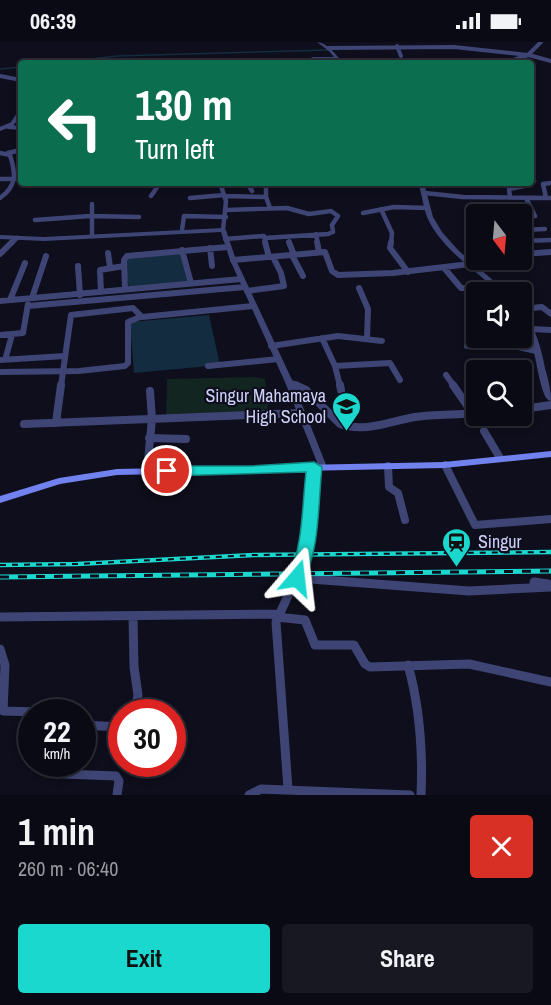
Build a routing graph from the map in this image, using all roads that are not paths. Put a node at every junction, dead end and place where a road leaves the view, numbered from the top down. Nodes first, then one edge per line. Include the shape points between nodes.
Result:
1 (319, 42) edge
2 (541, 42) edge
3 (397, 46) junction
4 (328, 48) junction
5 (528, 55) junction
6 (401, 56) dead end
7 (313, 59) dead end
8 (326, 60) edge
9 (338, 60) edge
10 (514, 60) edge
11 (551, 61) edge
12 (0, 76) edge
13 (18, 79) edge
14 (18, 116) edge
15 (5, 127) junction
16 (18, 128) edge
17 (0, 129) edge
18 (18, 151) edge
19 (0, 153) edge
20 (8, 153) junction
21 (0, 179) edge
22 (17, 181) edge
23 (551, 183) edge
24 (158, 186) edge
25 (221, 186) edge
26 (249, 186) edge
27 (266, 186) edge
28 (422, 186) edge
29 (524, 186) edge
30 (252, 191) dead end
31 (488, 192) dead end
32 (425, 193) junction
33 (509, 195) junction
34 (151, 196) dead end
35 (224, 196) junction
36 (266, 197) junction
37 (0, 198) edge
38 (190, 198) dead end
39 (526, 198) junction
40 (549, 198) edge
41 (92, 204) dead end
42 (270, 208) junction
43 (381, 208) junction
44 (427, 208) junction
45 (226, 210) junction
46 (363, 213) dead end
47 (90, 216) junction
48 (535, 216) dead end
49 (139, 217) dead end
50 (225, 219) junction
51 (35, 220) dead end
52 (545, 229) dead end
53 (182, 230) junction
54 (223, 230) junction
55 (532, 230) edge
56 (316, 234) junction
57 (92, 236) junction
58 (0, 237) edge
59 (17, 238) junction
60 (265, 238) junction
61 (225, 239) junction
62 (551, 240) edge
63 (532, 241) edge
64 (289, 242) dead end
65 (228, 247) junction
66 (210, 248) junction
67 (182, 250) junction
68 (319, 252) junction
69 (551, 252) edge
70 (108, 253) dead end
71 (532, 253) edge
72 (0, 254) edge
73 (293, 255) junction
74 (46, 256) dead end
75 (271, 257) junction
76 (233, 260) junction
77 (466, 260) edge
78 (25, 263) dead end
79 (466, 264) edge
80 (78, 266) dead end
81 (124, 266) junction
82 (212, 266) dead end
83 (110, 267) junction
84 (445, 269) junction
85 (477, 270) edge
86 (408, 272) junction
87 (303, 276) dead end
88 (241, 279) junction
89 (490, 282) edge
90 (191, 283) junction
91 (359, 288) dead end
92 (466, 288) edge
93 (125, 289) junction
94 (246, 289) junction
95 (117, 290) junction
96 (101, 292) junction
97 (80, 295) junction
98 (118, 297) junction
99 (31, 298) junction
100 (10, 300) junction
101 (0, 301) edge
102 (74, 302) junction
103 (28, 306) junction
104 (253, 306) junction
105 (532, 308) edge
106 (119, 309) junction
107 (551, 314) edge
108 (71, 315) junction
109 (140, 317) junction
110 (532, 329) edge
111 (551, 330) edge
112 (532, 333) edge
113 (0, 335) edge
114 (12, 335) junction
115 (322, 338) junction
116 (367, 339) junction
117 (382, 341) dead end
118 (271, 346) junction
119 (523, 348) edge
120 (536, 351) junction
121 (65, 356) junction
122 (278, 358) junction
123 (3, 360) edge
124 (208, 366) dead end
125 (335, 366) junction
126 (0, 372) edge
127 (63, 372) junction
128 (446, 375) dead end
129 (400, 380) dead end
130 (289, 382) junction
131 (341, 390) dead end
132 (150, 392) dead end
133 (551, 399) edge
134 (466, 402) edge
135 (551, 405) edge
136 (532, 408) edge
137 (301, 413) junction
138 (466, 414) edge
139 (152, 418) junction
140 (56, 423) junction
141 (24, 424) dead end
142 (484, 431) dead end
143 (149, 438) junction
144 (186, 439) dead end
145 (551, 454) edge
146 (500, 458) junction
147 (445, 465) junction
148 (388, 466) junction
149 (319, 467) junction
150 (147, 471) junction
151 (0, 500) edge
152 (551, 519) edge
153 (405, 520) dead end
154 (297, 578) junction
155 (534, 582) dead end
156 (551, 586) edge
157 (133, 616) junction
158 (277, 616) junction
159 (0, 617) edge
160 (0, 649) edge
161 (408, 665) junction
162 (551, 682) edge
163 (137, 699) edge
164 (18, 711) edge
165 (96, 775) edge
166 (288, 789) junction
167 (117, 795) edge
168 (249, 795) edge
169 (410, 795) edge
170 (421, 795) edge

1 - 4 street
2 - 5 street
3 - 4 street
3 - 5 street via 481,47
3 - 6 street
4 - 9 street
5 - 10 street
5 - 11 street
7 - 8 street
12 - 13 street
14 - 15 street
15 - 16 street
15 - 17 street
18 - 20 street
19 - 20 street
20 - 22 street
21 - 22 street
22 - 37 street
23 - 40 street via 543,184
24 - 34 street
25 - 35 street
26 - 30 street
27 - 36 street
28 - 32 street
29 - 33 street via 509,189
31 - 33 street
32 - 33 street via 458,197
32 - 44 street
33 - 39 street
35 - 36 street
35 - 38 street
35 - 45 street
36 - 42 street
39 - 40 street
39 - 48 street
41 - 47 street
42 - 45 street
42 - 56 street via 309,214 334,212 338,218 332,225 333,232
43 - 44 street
43 - 46 street
43 - 86 street via 392,233 390,248
44 - 77 street via 437,229
45 - 50 street
47 - 49 street
47 - 51 street
47 - 57 street
50 - 53 street via 183,220
50 - 54 street
52 - 55 street
53 - 54 street
53 - 57 street
54 - 61 street
56 - 60 street
56 - 68 street
57 - 59 street
58 - 59 street
59 - 72 street
60 - 61 street
60 - 75 street
61 - 65 street
62 - 63 street
64 - 73 street
65 - 66 street
65 - 76 street
66 - 67 street
66 - 82 street
67 - 81 street via 129,256 124,258
67 - 90 street
68 - 73 street
68 - 86 street via 327,254 337,274
69 - 71 street
70 - 83 street
73 - 75 street
73 - 87 street
74 - 99 street
75 - 76 street
75 - 94 street via 284,286
76 - 88 street
78 - 100 street
79 - 84 street
80 - 97 street
81 - 83 street
81 - 93 street
83 - 96 street via 100,271
84 - 86 street
84 - 92 street via 460,288
85 - 89 street
88 - 90 street
88 - 94 street
90 - 93 street
91 - 116 street via 368,309
93 - 95 street
94 - 98 street
94 - 104 street
95 - 96 street
95 - 98 street
96 - 97 street
97 - 99 street
98 - 102 street
98 - 106 street
99 - 100 street
99 - 103 street
100 - 101 street
102 - 103 street
102 - 108 street
103 - 114 street via 24,331
104 - 109 street
104 - 118 street
105 - 107 street via 542,306
106 - 108 street
106 - 109 street via 135,309
108 - 121 street
109 - 127 street via 128,322 127,365
110 - 111 street
112 - 120 street
113 - 114 street
114 - 123 street
115 - 116 street
115 - 118 street
115 - 125 street
116 - 117 street
118 - 122 street
119 - 120 street
120 - 133 street
121 - 123 street
121 - 127 street
122 - 124 street
122 - 130 street
125 - 129 street via 390,363
125 - 131 street
126 - 127 street
127 - 140 street
128 - 134 street
130 - 137 street
130 - 138 street via 306,390 340,424 348,427
132 - 139 street
135 - 136 street
137 - 139 street
137 - 149 street
139 - 140 street
139 - 143 street
140 - 141 street
142 - 146 street
143 - 144 street
143 - 150 street
145 - 146 main road
146 - 147 main road
147 - 148 main road
147 - 152 street via 475,525
148 - 149 main road
148 - 153 street via 389,487 398,493
149 - 150 main road
149 - 154 street
150 - 151 main road via 71,479
154 - 156 street via 459,590
154 - 158 street
155 - 156 street
157 - 158 street
157 - 159 street
157 - 163 street
158 - 161 street via 305,620 315,645 354,645 367,666
158 - 166 street
160 - 164 street via 5,665 3,711
161 - 162 street via 481,665
161 - 170 street via 422,724
165 - 167 street via 116,776
166 - 168 street via 261,789
166 - 169 street

